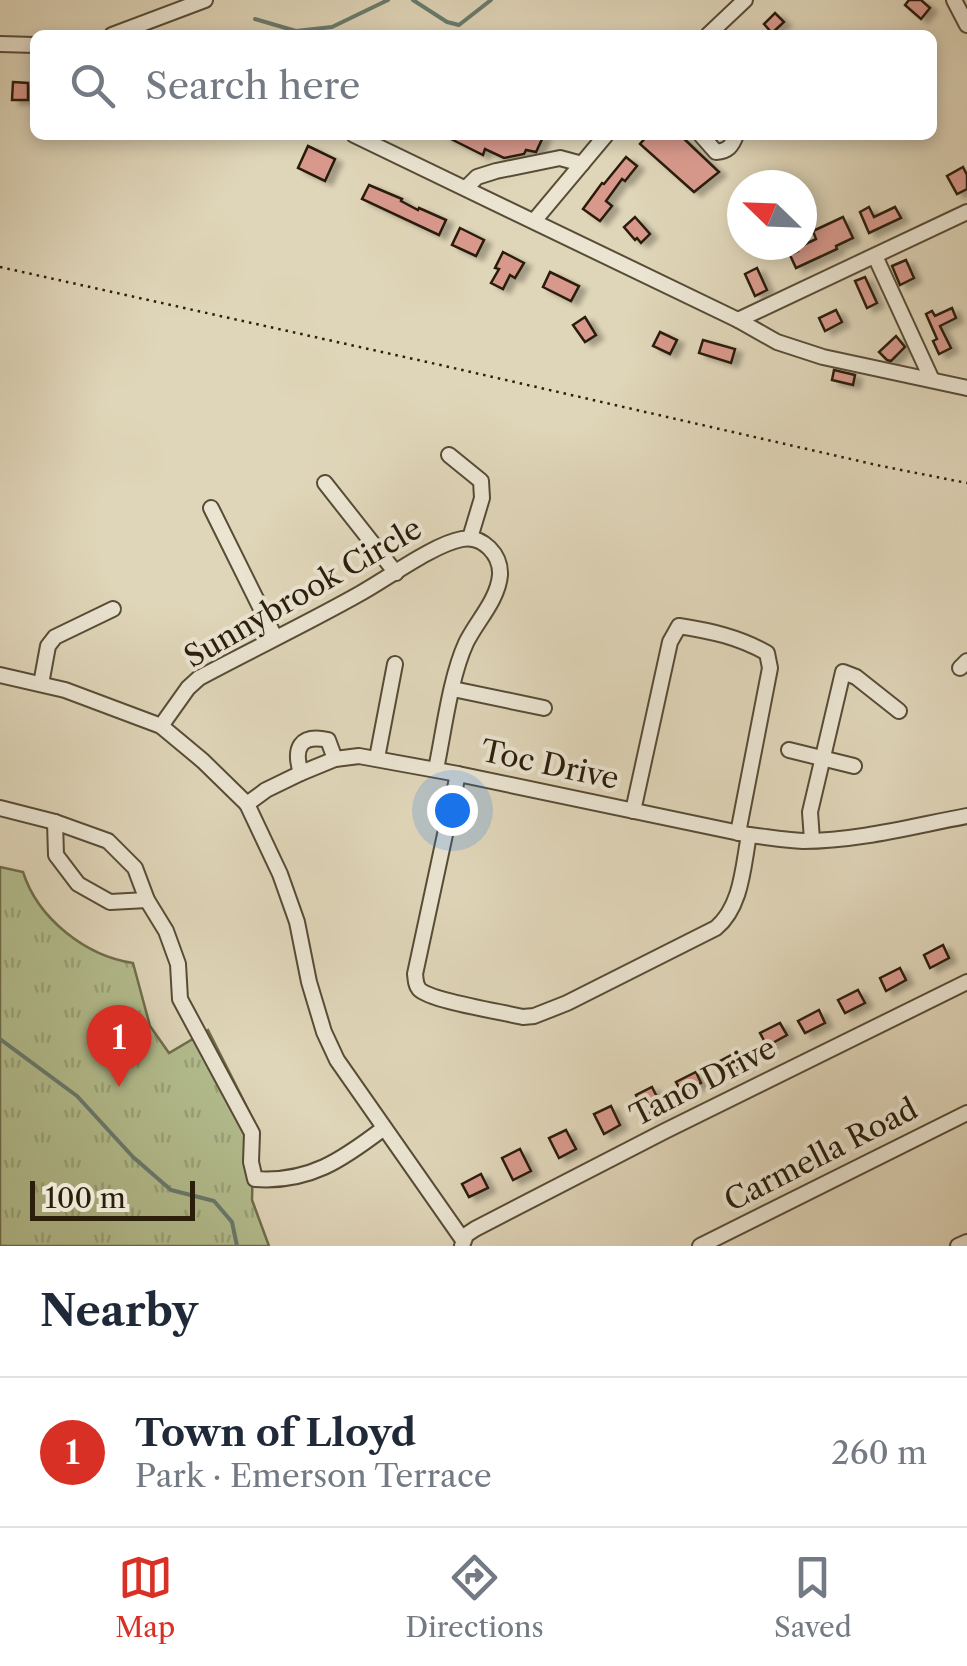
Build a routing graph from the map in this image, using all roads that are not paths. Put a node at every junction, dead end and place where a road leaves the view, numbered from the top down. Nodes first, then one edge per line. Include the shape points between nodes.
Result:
1 (205, 0) edge
2 (745, 0) edge
3 (954, 0) edge
4 (967, 25) edge
5 (139, 30) edge
6 (713, 30) edge
7 (0, 44) edge
8 (30, 44) edge
9 (376, 140) edge
10 (602, 140) edge
11 (705, 140) edge
12 (734, 140) edge
13 (582, 164) junction
14 (466, 188) junction
15 (967, 212) edge
16 (534, 221) junction
17 (875, 256) junction
18 (738, 320) junction
19 (932, 380) junction
20 (967, 388) edge
21 (449, 455) dead end
22 (326, 483) dead end
23 (211, 508) dead end
24 (470, 538) junction
25 (396, 573) junction
26 (113, 609) dead end
27 (275, 637) junction
28 (395, 664) dead end
29 (0, 675) edge
30 (41, 684) junction
31 (453, 689) junction
32 (544, 708) dead end
33 (898, 712) dead end
34 (161, 726) junction
35 (789, 750) dead end
36 (335, 758) junction
37 (377, 758) junction
38 (822, 758) junction
39 (854, 766) dead end
40 (436, 769) junction
41 (301, 772) junction
42 (458, 774) junction
43 (246, 804) junction
44 (0, 808) edge
45 (633, 811) junction
46 (967, 816) edge
47 (55, 822) junction
48 (743, 834) junction
49 (812, 840) junction
50 (147, 900) junction
51 (967, 982) edge
52 (967, 1113) edge
53 (384, 1128) junction
54 (464, 1240) edge
55 (967, 1242) edge
56 (700, 1246) edge
57 (958, 1246) edge

1 - 5 street
2 - 6 street
3 - 4 street
7 - 8 street
9 - 14 street
10 - 13 street
11 - 12 street via 716,152
13 - 14 street via 560,158 496,171
13 - 16 street
14 - 16 street
15 - 17 street
16 - 18 street
17 - 18 street
17 - 19 street
18 - 19 street via 797,349
19 - 20 street
21 - 24 street via 481,481
22 - 25 street
23 - 27 street
24 - 25 street, Sunnybrook Circle via 444,544
24 - 31 street, Sunnybrook Circle via 491,548 500,576 466,644
25 - 27 street, Sunnybrook Circle
26 - 30 street via 56,637
27 - 34 street, Sunnybrook Circle via 199,678
28 - 37 street
29 - 30 street
30 - 34 street
31 - 32 street
31 - 40 street, Sunnybrook Circle
33 - 38 street via 843,672
34 - 43 street
35 - 38 street
36 - 37 street, Toc Drive
36 - 41 street, Toc Drive
36 - 41 street via 328,740 315,738 297,751
37 - 40 street, Toc Drive
38 - 39 street
38 - 49 street via 810,812
40 - 42 street, Toc Drive
41 - 43 street, Toc Drive
42 - 45 street, Toc Drive
42 - 48 street via 416,984 436,997 523,1017 716,928 730,913 740,884
43 - 53 street via 292,906 324,1032
44 - 47 street
45 - 48 street, Toc Drive
45 - 48 street via 674,631 679,626 726,634 767,653 770,668
46 - 49 street, Toc Drive
47 - 50 street via 108,841 135,868
47 - 50 street via 56,855 78,884 110,902
48 - 49 street, Toc Drive
50 - 53 street via 178,964 180,999 252,1133 254,1179 314,1172
51 - 54 street, Tano Drive
52 - 56 street, Carmella Road
53 - 54 street
55 - 57 street

